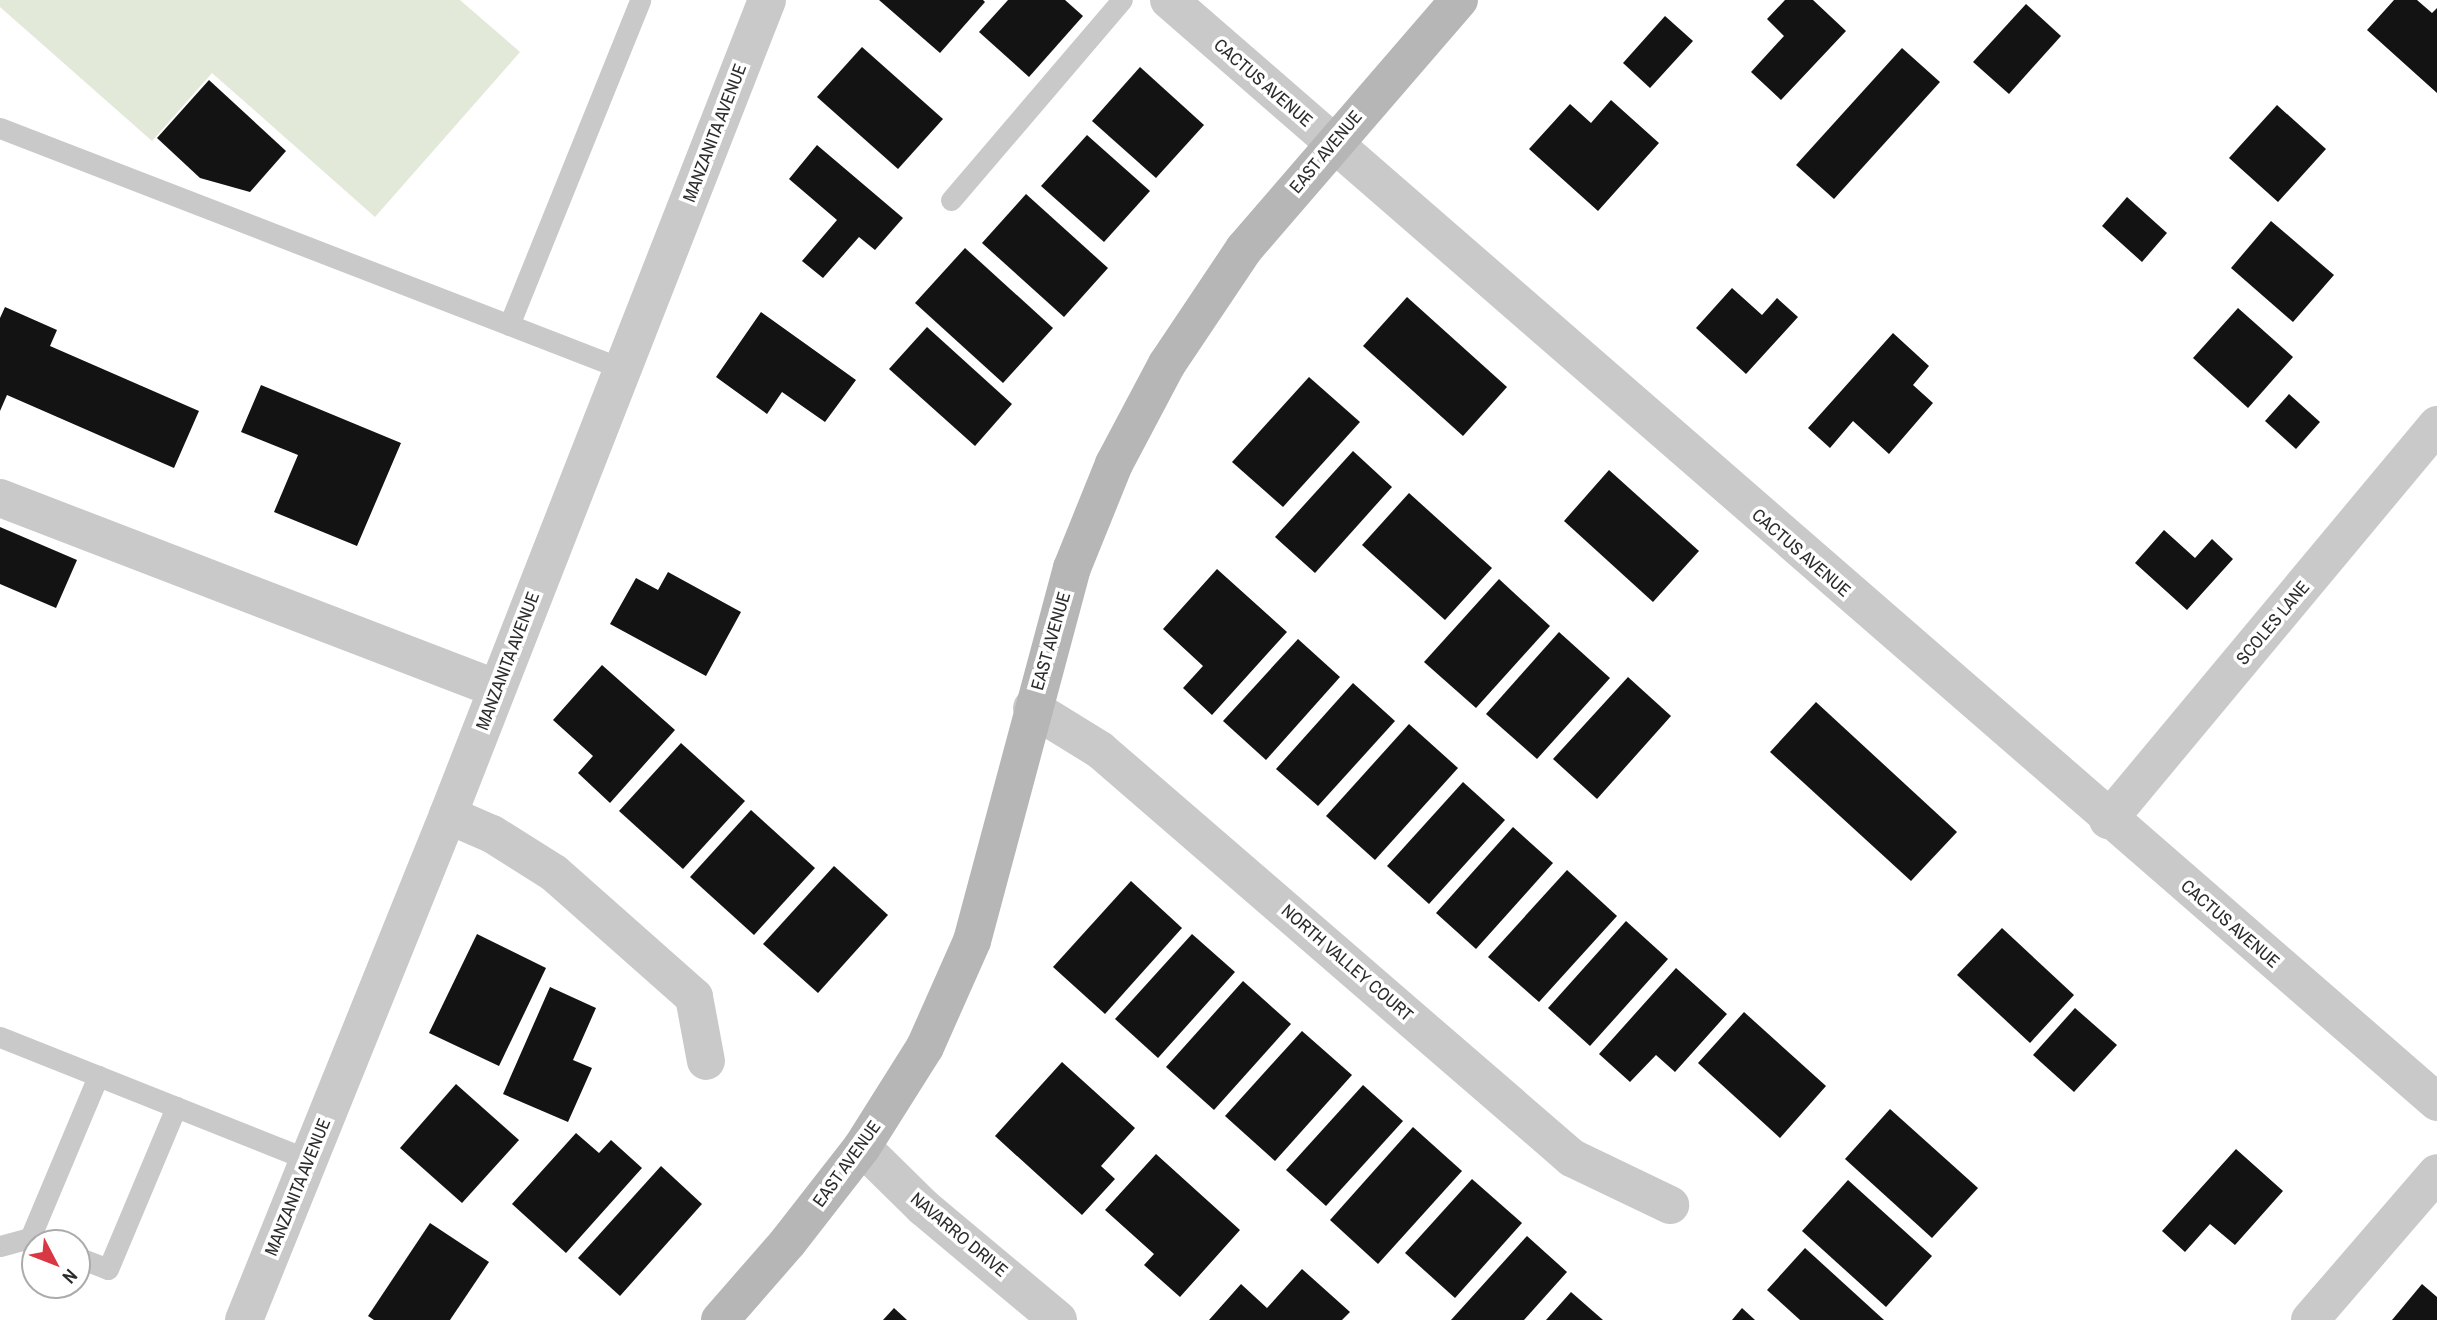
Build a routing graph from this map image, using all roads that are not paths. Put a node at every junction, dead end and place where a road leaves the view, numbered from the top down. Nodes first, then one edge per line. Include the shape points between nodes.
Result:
1 (640, 0) edge
2 (767, 0) edge
3 (1122, 0) edge
4 (1169, 0) edge
5 (1459, 0) edge
6 (0, 128) edge
7 (1332, 144) junction
8 (951, 200) dead end
9 (509, 325) junction
10 (623, 369) junction
11 (2437, 425) edge
12 (0, 498) edge
13 (497, 689) junction
14 (1032, 708) junction
15 (449, 815) junction
16 (2108, 820) junction
17 (0, 1037) edge
18 (706, 1061) dead end
19 (98, 1076) junction
20 (2437, 1102) edge
21 (176, 1107) junction
22 (862, 1147) junction
23 (309, 1160) junction
24 (2437, 1173) edge
25 (1671, 1205) dead end
26 (41, 1229) edge
27 (21, 1243) edge
28 (0, 1246) edge
29 (91, 1262) edge
30 (244, 1320) edge
31 (720, 1320) edge
32 (1058, 1320) edge
33 (2310, 1320) edge

1 - 9 lane
2 - 10 street, MANZANITA AVENUE
3 - 8 lane
4 - 7 street, CACTUS AVENUE
5 - 7 main road, EAST AVENUE
6 - 9 lane
7 - 14 main road, EAST AVENUE via 1244,249 1167,364 1114,464 1072,568
7 - 16 street, CACTUS AVENUE
9 - 10 lane
10 - 13 street, MANZANITA AVENUE
11 - 16 street, SCOLES LANE
12 - 13 street
13 - 15 street, MANZANITA AVENUE
14 - 22 main road, EAST AVENUE via 1003,836 972,941 925,1047
14 - 25 street, NORTH VALLEY COURT via 1100,750 1572,1158
15 - 18 street via 492,834 554,873 694,997
15 - 23 street, MANZANITA AVENUE
16 - 20 street, CACTUS AVENUE
17 - 19 lane
19 - 21 lane
19 - 26 lane
21 - 23 lane
21 - 29 lane via 108,1269
22 - 31 main road, EAST AVENUE
22 - 32 street, NAVARRO DRIVE via 923,1207
23 - 30 street, MANZANITA AVENUE
24 - 33 street
27 - 28 lane

